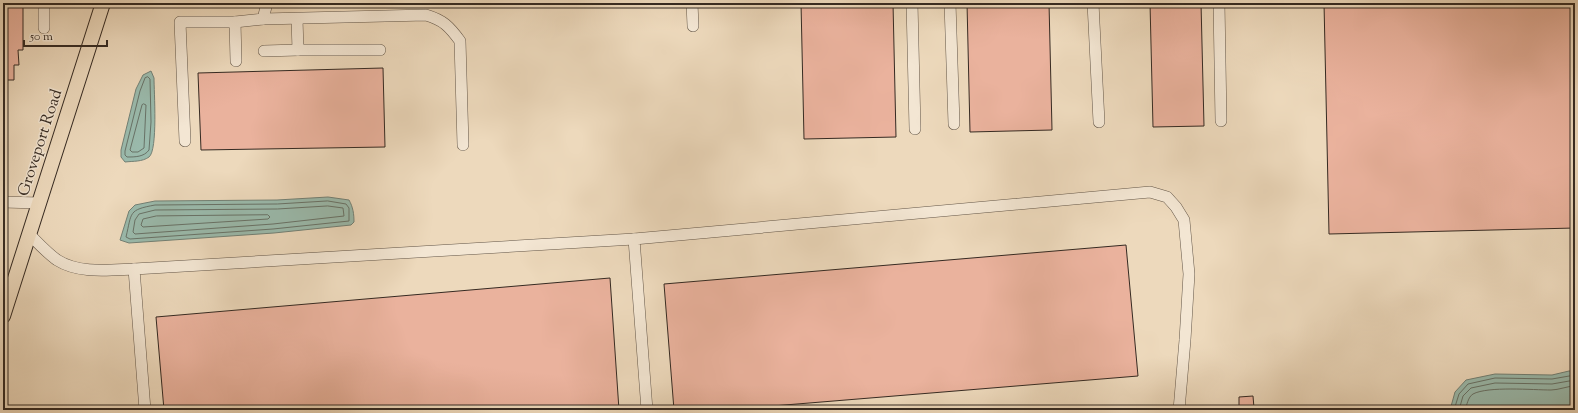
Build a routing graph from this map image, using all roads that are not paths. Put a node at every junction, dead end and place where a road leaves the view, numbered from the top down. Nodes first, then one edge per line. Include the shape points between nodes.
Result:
1 (44, 3) edge
2 (103, 3) edge
3 (692, 3) edge
4 (912, 3) edge
5 (950, 3) edge
6 (1092, 3) edge
7 (1219, 3) edge
8 (266, 5) edge
9 (297, 19) junction
10 (263, 20) junction
11 (234, 22) junction
12 (693, 26) dead end
13 (44, 28) dead end
14 (298, 50) junction
15 (380, 50) dead end
16 (264, 51) dead end
17 (236, 62) dead end
18 (1221, 121) dead end
19 (1098, 122) dead end
20 (954, 124) dead end
21 (915, 129) dead end
22 (185, 141) dead end
23 (463, 145) dead end
24 (3, 202) edge
25 (39, 203) junction
26 (29, 234) junction
27 (634, 238) junction
28 (134, 269) junction
29 (6, 294) edge
30 (3, 316) edge
31 (145, 410) edge
32 (647, 410) edge
33 (1179, 410) edge

1 - 13 lane
2 - 25 main road, Groveport Road
3 - 12 lane
4 - 21 lane
5 - 20 lane
6 - 19 lane
7 - 18 lane
8 - 10 lane
9 - 10 lane
9 - 14 lane
9 - 23 lane via 426,15 450,27 460,41
10 - 11 lane
11 - 17 lane
11 - 22 lane via 180,22
14 - 15 lane
14 - 16 lane
24 - 25 lane
25 - 26 main road, Groveport Road
26 - 28 lane via 58,261 76,268
26 - 29 main road, Groveport Road
27 - 28 lane
27 - 32 lane
27 - 33 lane via 1150,192 1167,196 1184,220 1189,274
28 - 31 lane
29 - 30 main road, Groveport Road

